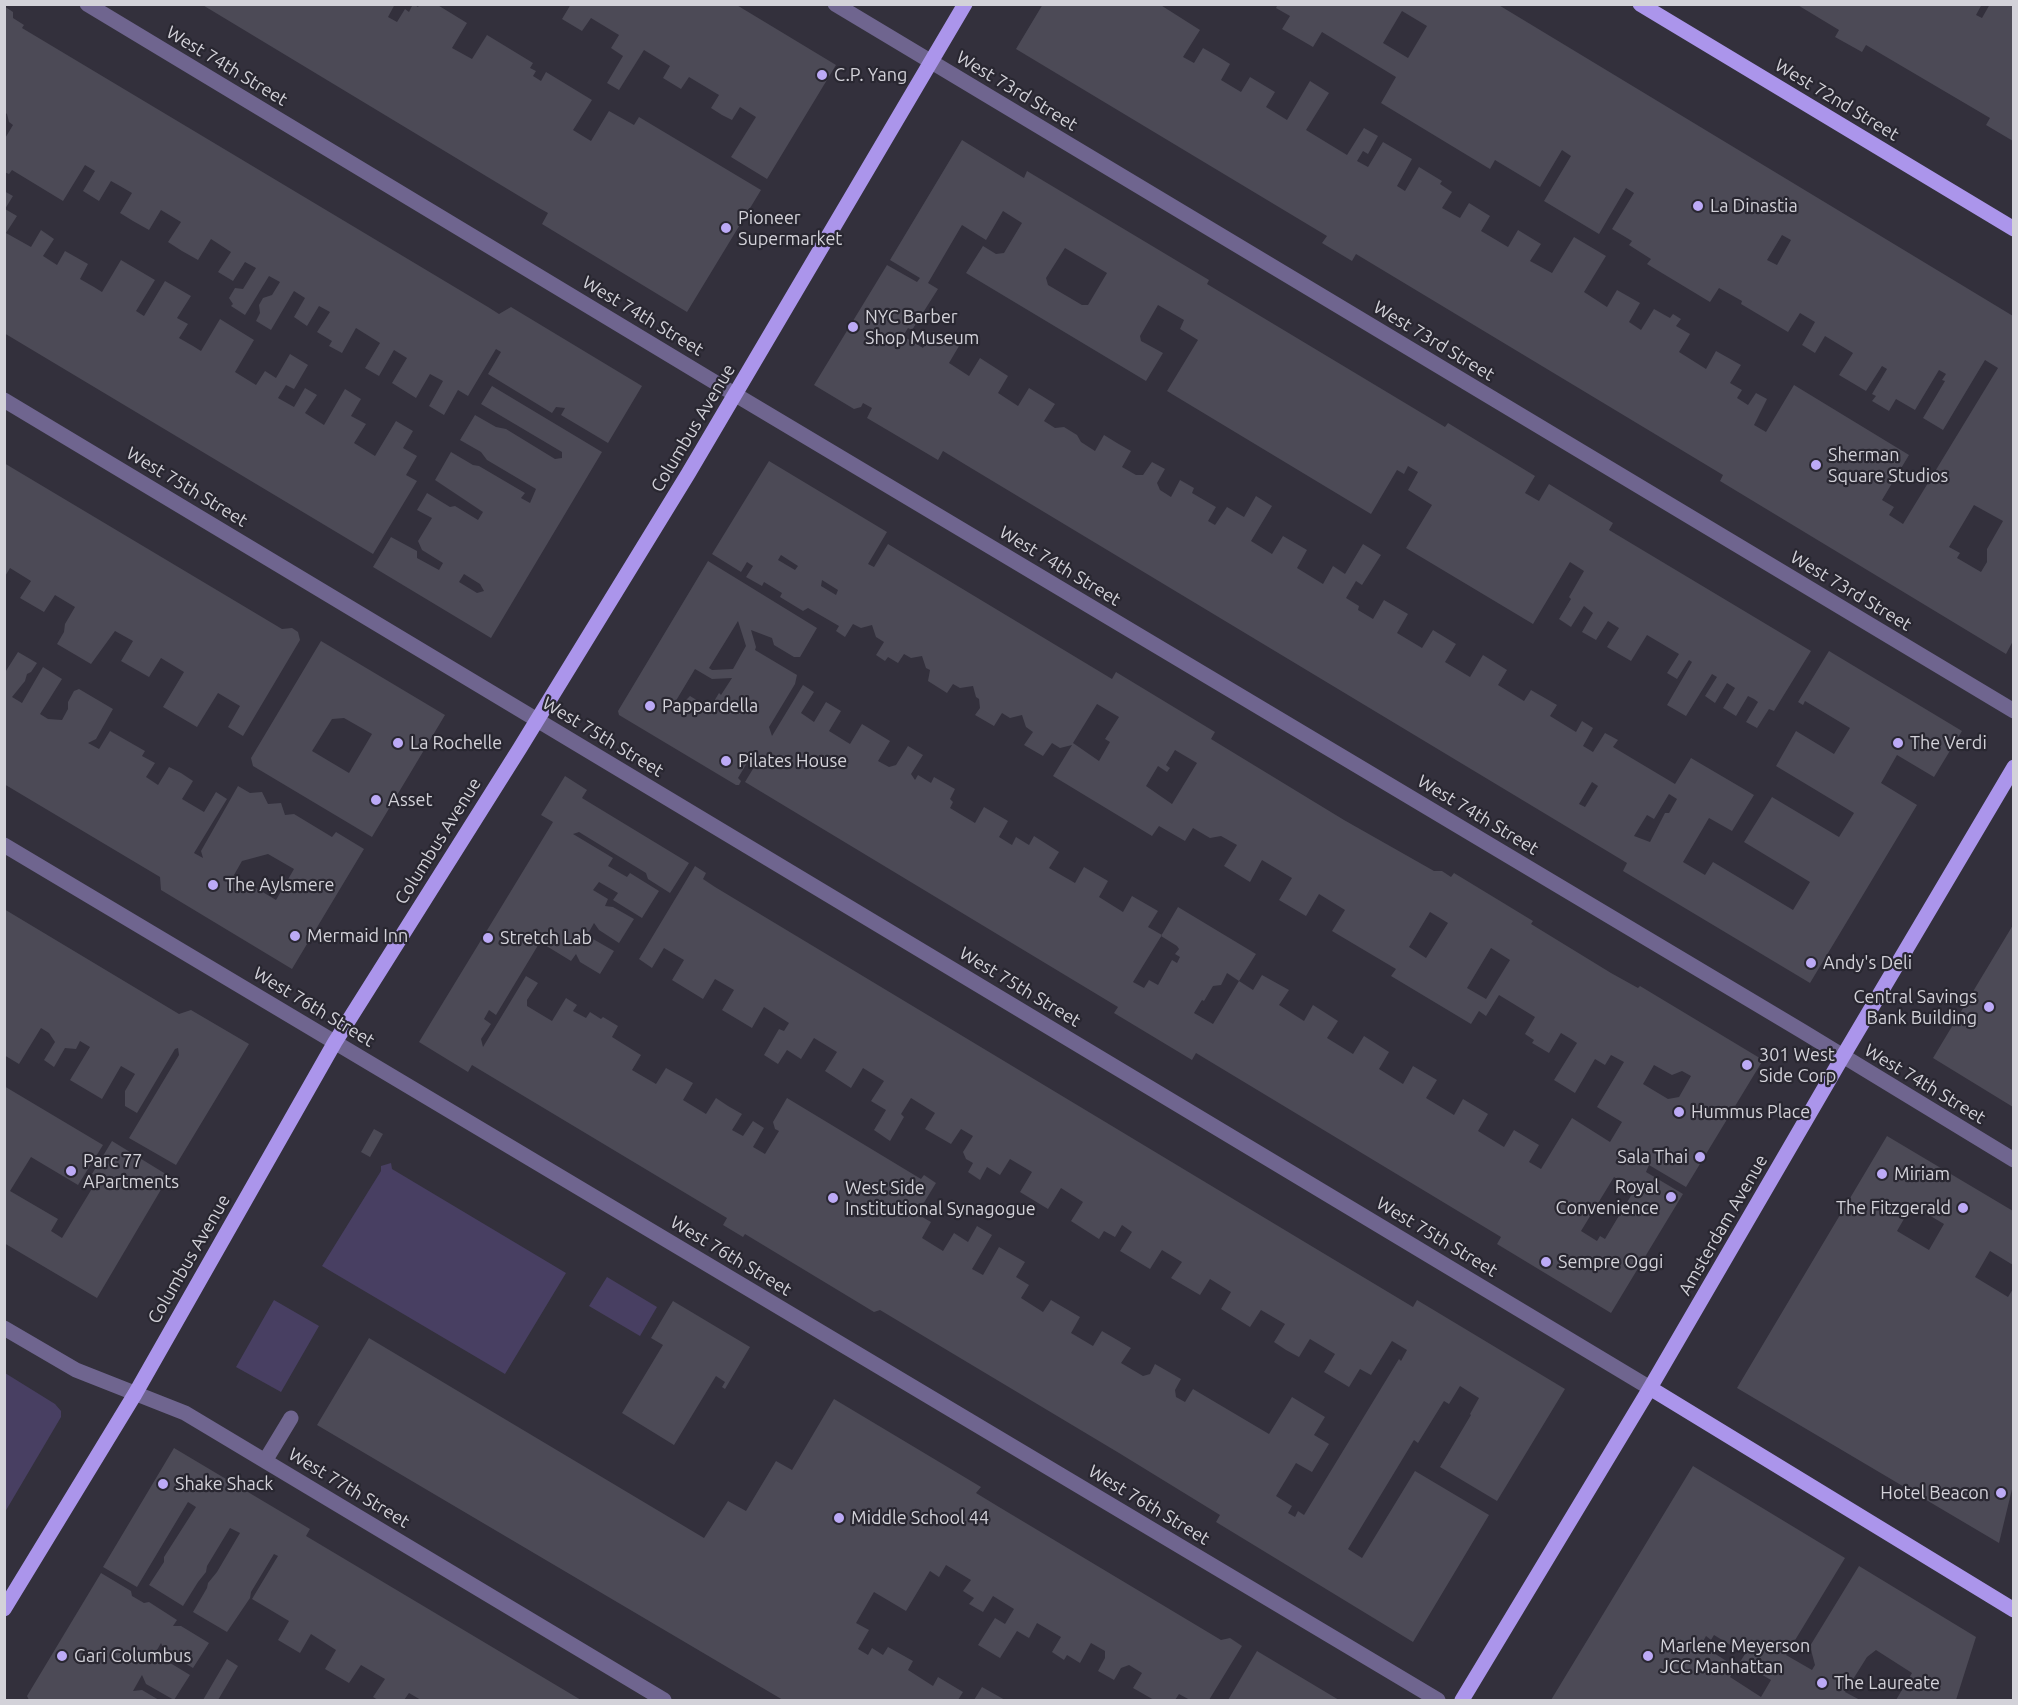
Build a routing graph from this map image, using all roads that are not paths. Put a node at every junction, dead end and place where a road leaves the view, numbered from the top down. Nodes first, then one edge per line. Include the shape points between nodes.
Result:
1 (87, 4) edge
2 (835, 4) edge
3 (965, 4) edge
4 (1640, 4) edge
5 (932, 62) junction
6 (2013, 229) edge
7 (736, 395) junction
8 (4, 400) edge
9 (2013, 711) edge
10 (537, 720) junction
11 (2013, 767) edge
12 (4, 845) edge
13 (335, 1042) junction
14 (1843, 1056) junction
15 (2013, 1160) edge
16 (4, 1328) edge
17 (1650, 1388) junction
18 (135, 1394) junction
19 (291, 1418) dead end
20 (265, 1461) junction
21 (4, 1609) edge
22 (2013, 1610) edge
23 (664, 1701) edge
24 (1438, 1701) edge
25 (1462, 1701) edge

1 - 7 street, West 74th Street
2 - 5 street, West 73rd Street
3 - 5 main road, Columbus Avenue
4 - 6 main road, West 72nd Street
5 - 7 main road, Columbus Avenue
5 - 9 street, West 73rd Street
7 - 10 main road, Columbus Avenue
7 - 14 street, West 74th Street
8 - 10 street, West 75th Street
10 - 13 main road, Columbus Avenue
10 - 17 street, West 75th Street
11 - 14 main road, Amsterdam Avenue
12 - 13 street, West 76th Street
13 - 18 main road, Columbus Avenue
13 - 24 street, West 76th Street
14 - 15 street, West 74th Street
14 - 17 main road, Amsterdam Avenue
16 - 18 street, West 77th Street via 76,1370
17 - 22 main road, West 75th Street
17 - 25 main road, Amsterdam Avenue
18 - 20 street, West 77th Street via 185,1413
18 - 21 main road, Columbus Avenue
19 - 20 street
20 - 23 street, West 77th Street

